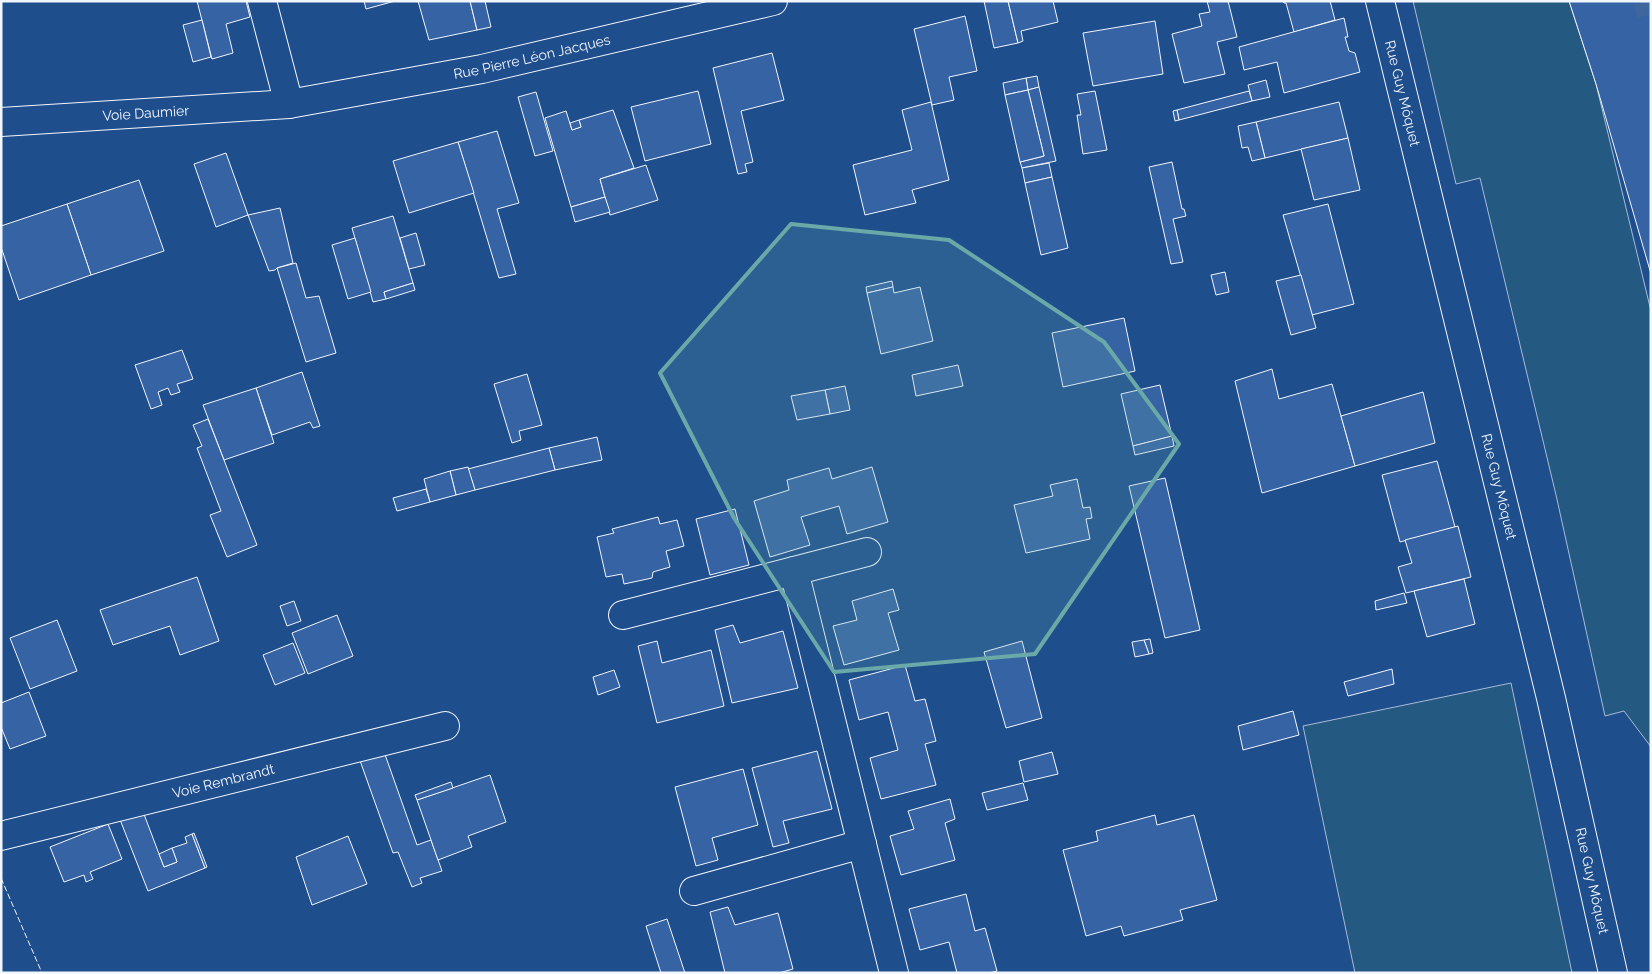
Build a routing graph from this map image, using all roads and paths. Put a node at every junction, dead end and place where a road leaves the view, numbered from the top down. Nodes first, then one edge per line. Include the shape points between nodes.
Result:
1 (262, 1) edge
2 (773, 1) edge
3 (1380, 1) edge
4 (289, 104) junction
5 (1, 122) edge
6 (867, 552) dead end
7 (794, 570) junction
8 (623, 616) dead end
9 (445, 726) dead end
10 (1, 836) edge
11 (862, 844) junction
12 (694, 891) dead end
13 (894, 973) edge
14 (1614, 973) edge

1 - 4 street
2 - 4 street, Rue Pierre Léon Jacques via 482,69
3 - 14 street, Rue Guy Môquet via 1551,698
4 - 5 street, Voie Daumier
6 - 7 street
7 - 8 street
7 - 11 street
9 - 10 street, Voie Rembrandt
11 - 12 street
11 - 13 street

